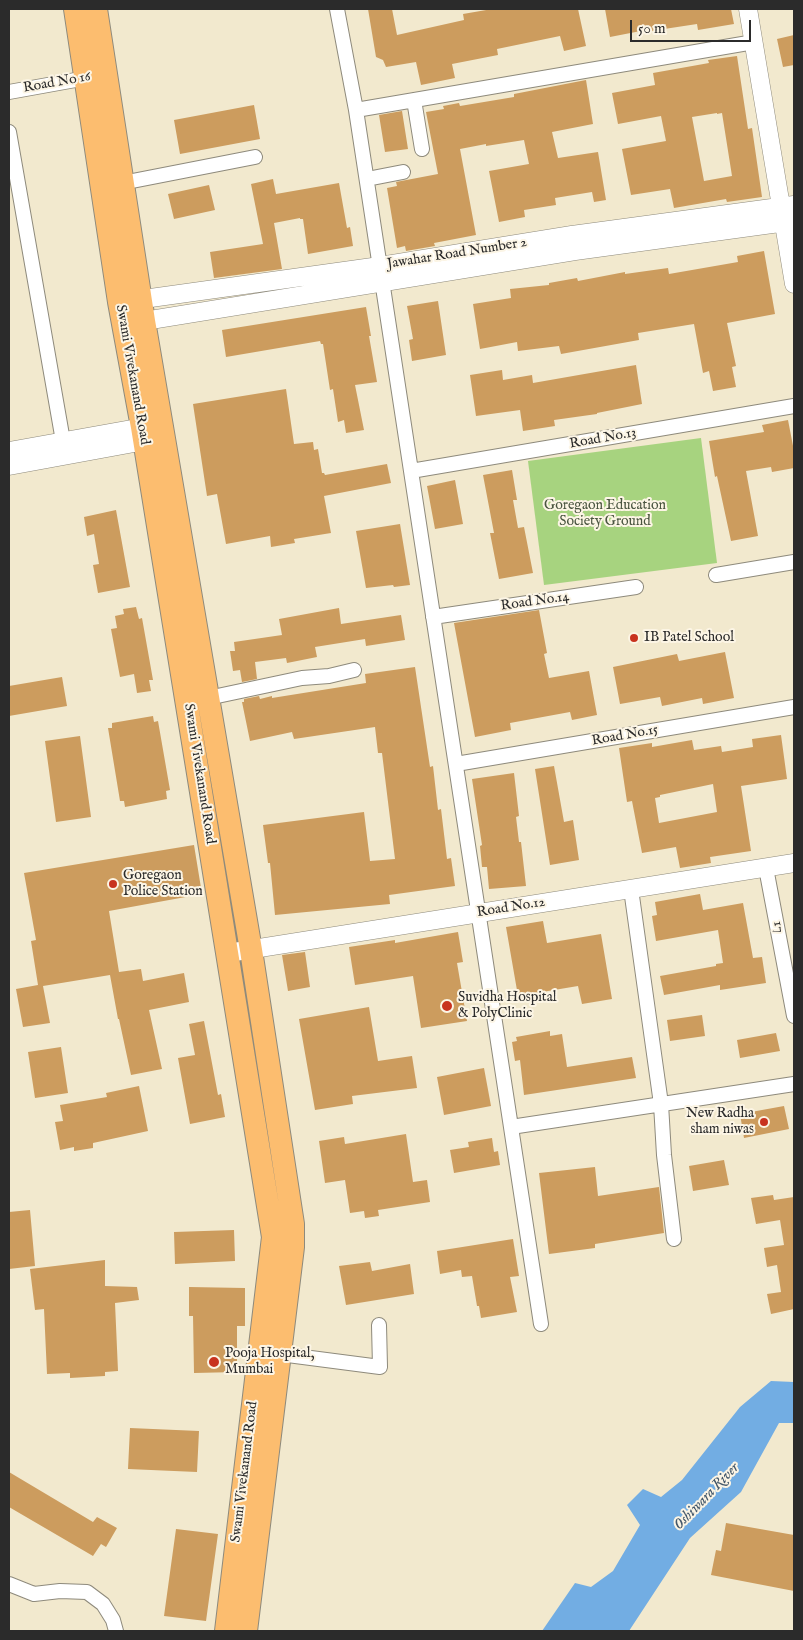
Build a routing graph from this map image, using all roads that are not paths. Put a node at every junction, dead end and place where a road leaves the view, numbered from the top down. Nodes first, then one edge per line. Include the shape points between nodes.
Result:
1 (75, 9) edge
2 (96, 9) edge
3 (337, 9) edge
4 (748, 9) edge
5 (754, 42) junction
6 (95, 76) junction
7 (9, 92) edge
8 (414, 100) junction
9 (356, 110) junction
10 (9, 132) edge
11 (422, 149) dead end
12 (255, 157) dead end
13 (403, 172) dead end
14 (366, 179) junction
15 (122, 183) junction
16 (788, 214) edge
17 (573, 243) junction
18 (381, 274) junction
19 (794, 284) edge
20 (132, 312) junction
21 (794, 406) edge
22 (153, 432) junction
23 (63, 441) junction
24 (9, 450) edge
25 (9, 466) edge
26 (411, 471) junction
27 (794, 562) edge
28 (716, 575) dead end
29 (636, 587) dead end
30 (433, 617) junction
31 (354, 670) dead end
32 (208, 698) junction
33 (794, 707) edge
34 (456, 764) junction
35 (794, 863) edge
36 (766, 868) junction
37 (631, 889) junction
38 (479, 913) junction
39 (251, 950) junction
40 (228, 953) junction
41 (794, 1016) edge
42 (794, 1084) edge
43 (661, 1104) junction
44 (511, 1127) junction
45 (674, 1239) dead end
46 (275, 1313) junction
47 (541, 1324) dead end
48 (378, 1325) dead end
49 (280, 1354) junction
50 (9, 1584) edge
51 (116, 1631) edge
52 (226, 1631) edge
53 (246, 1631) edge

1 - 6 main road, Swami Vivekanand Road
2 - 6 main road, Swami Vivekanand Road
3 - 9 street
4 - 5 street
5 - 8 street
5 - 16 street
6 - 7 street, Road No 16
6 - 15 main road, Swami Vivekanand Road
6 - 20 main road, Swami Vivekanand Road
8 - 9 street
8 - 11 street
9 - 14 street
10 - 23 street
12 - 15 street
13 - 14 street
14 - 18 street
15 - 20 main road, Swami Vivekanand Road
16 - 17 street, Jawahar Road Number 2
16 - 17 street via 667,237
16 - 19 street
17 - 18 street, Jawahar Road Number 2
18 - 20 street, Jawahar Road Number 2
18 - 26 street
20 - 22 main road, Swami Vivekanand Road
21 - 26 street, Road No.13
22 - 23 street
22 - 25 street
22 - 32 main road, Swami Vivekanand Road
22 - 40 main road, Swami Vivekanand Road
23 - 24 street
26 - 30 street
27 - 28 street
29 - 30 street, Road No.14
30 - 34 street
31 - 32 street
32 - 39 main road, Swami Vivekanand Road
33 - 34 street, Road No.15
34 - 38 street
35 - 36 street, Road No.12
36 - 37 street, Road No.12
36 - 41 street, 17
37 - 38 street, Road No.12
37 - 43 street
38 - 39 street, Road No.12
38 - 44 street
39 - 40 street, Road No.12
39 - 46 main road, Swami Vivekanand Road via 293,1224 293,1247
40 - 46 main road, Swami Vivekanand Road via 272,1225
42 - 43 street
43 - 44 street
43 - 45 street
44 - 47 street
46 - 49 main road, Swami Vivekanand Road
46 - 52 main road, Swami Vivekanand Road
48 - 49 street via 380,1367
49 - 53 main road, Swami Vivekanand Road
50 - 51 street via 34,1594 87,1592 103,1604

